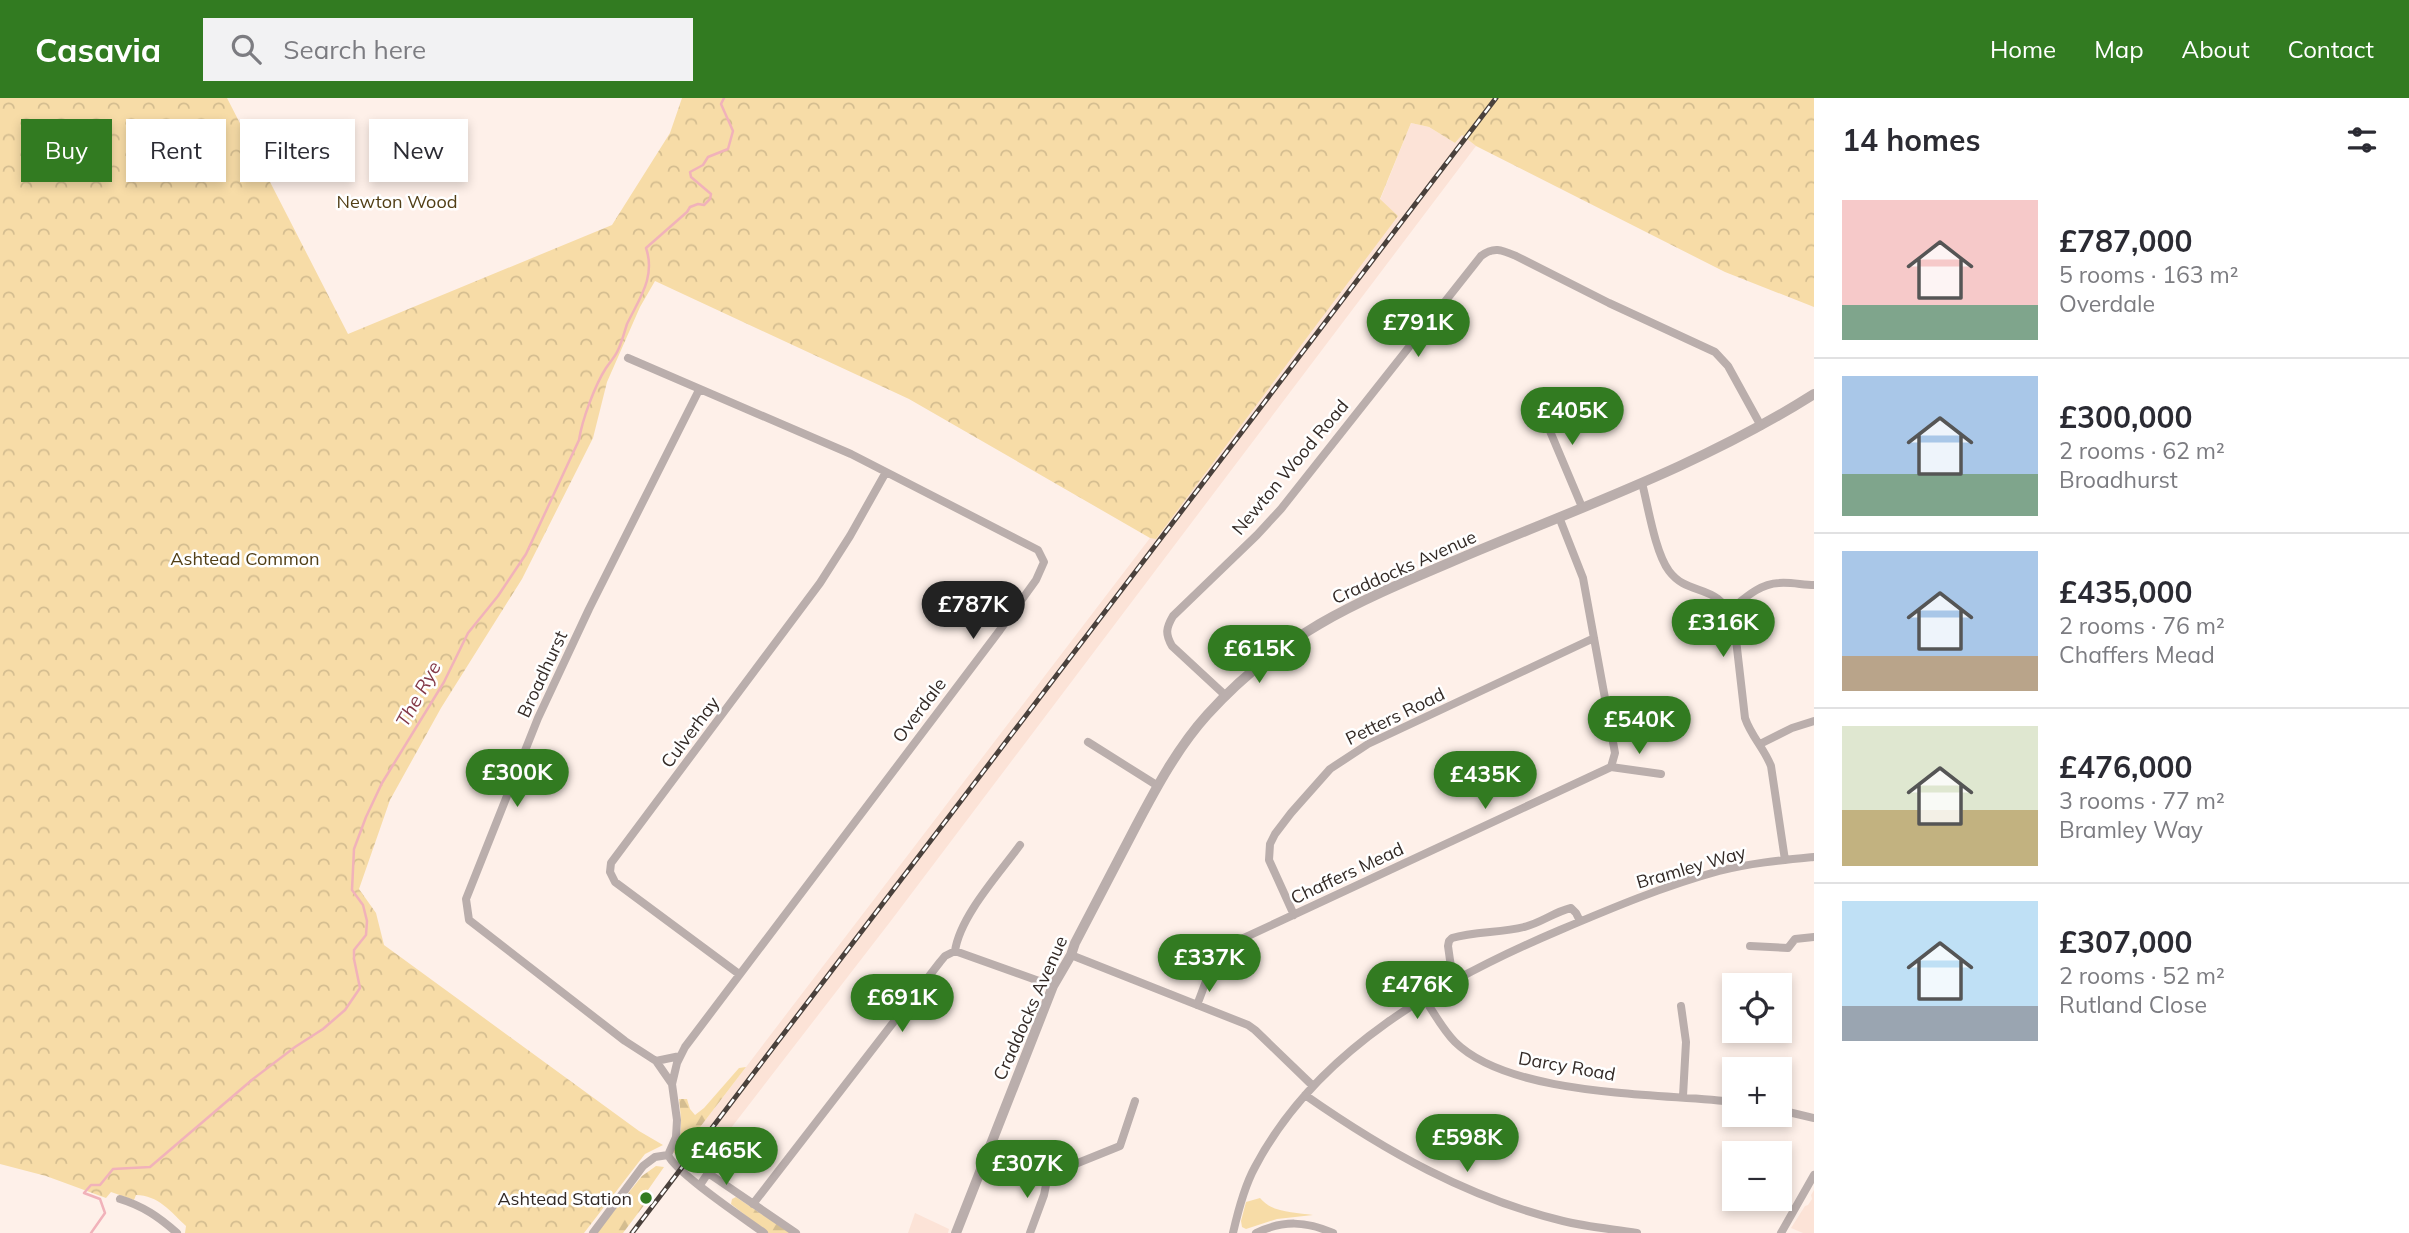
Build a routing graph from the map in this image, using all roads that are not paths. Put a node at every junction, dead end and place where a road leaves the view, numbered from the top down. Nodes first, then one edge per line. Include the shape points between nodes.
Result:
1 (628, 358) dead end
2 (699, 390) junction
3 (1814, 394) edge
4 (1536, 398) dead end
5 (1761, 426) junction
6 (886, 472) junction
7 (1642, 483) junction
8 (1582, 507) junction
9 (1559, 517) junction
10 (1814, 585) edge
11 (1730, 610) junction
12 (1594, 639) junction
13 (1226, 696) junction
14 (1814, 721) edge
15 (1088, 742) dead end
16 (1760, 744) junction
17 (1611, 767) junction
18 (1661, 774) dead end
19 (1158, 786) junction
20 (1020, 845) dead end
21 (1814, 856) edge
22 (1785, 860) junction
23 (1294, 915) junction
24 (1580, 921) junction
25 (1814, 937) edge
26 (1750, 946) dead end
27 (955, 951) junction
28 (1071, 955) junction
29 (739, 974) junction
30 (1453, 981) junction
31 (1053, 986) junction
32 (1424, 999) junction
33 (1197, 1005) junction
34 (1681, 1006) dead end
35 (680, 1056) junction
36 (656, 1061) junction
37 (672, 1084) junction
38 (1313, 1086) junction
39 (1306, 1095) junction
40 (1684, 1096) junction
41 (1135, 1101) dead end
42 (1722, 1101) edge
43 (1792, 1113) edge
44 (1814, 1118) edge
45 (989, 1152) junction
46 (668, 1155) junction
47 (1048, 1175) junction
48 (1814, 1175) edge
49 (700, 1185) junction
50 (120, 1199) dead end
51 (753, 1204) junction
52 (177, 1233) edge
53 (593, 1233) edge
54 (764, 1233) edge
55 (796, 1233) edge
56 (956, 1233) edge
57 (1030, 1233) edge
58 (1233, 1233) edge
59 (1256, 1233) edge
60 (1333, 1233) edge
61 (1637, 1233) edge
62 (1781, 1233) edge

1 - 2 street, Overdale
2 - 6 street, Overdale
2 - 36 street, Broadhurst via 549,694 466,899 469,920
3 - 5 street, Craddocks Avenue
4 - 8 street
5 - 7 street, Craddocks Avenue
5 - 13 street, Newton Wood Road via 1728,366 1715,352 1516,256 1490,250 1281,509 1167,626 1166,637 1172,646
6 - 29 street, Culverhay via 820,583 611,863 615,882
6 - 29 street, Overdale via 1038,550 1042,569
7 - 8 street, Craddocks Avenue
7 - 11 street via 1668,570 1680,582 1718,596
8 - 9 street, Craddocks Avenue
9 - 12 street via 1583,578
9 - 13 street, Craddocks Avenue via 1345,609 1259,664
10 - 11 street via 1770,584
11 - 16 street via 1745,718
12 - 17 street via 1615,753
12 - 23 street, Petters Road via 1368,744 1330,769 1270,844 1269,860
13 - 19 street, Craddocks Avenue via 1198,726
14 - 16 street
15 - 19 street
16 - 22 street via 1771,766
17 - 18 street
17 - 23 street, Chaffers Mead
19 - 28 street, Craddocks Avenue
20 - 27 street via 966,918
21 - 22 street, Bramley Way
22 - 24 street, Bramley Way via 1722,871
23 - 33 street, Chaffers Mead via 1221,951
24 - 30 street, Bramley Way
24 - 30 street via 1571,908 1528,926 1452,938 1448,946
25 - 26 street via 1795,939 1788,948
27 - 31 street
27 - 51 street via 940,962
28 - 31 street, Craddocks Avenue
28 - 33 street
29 - 35 street, Overdale
30 - 32 street, Bramley Way
31 - 45 street, Craddocks Avenue
32 - 38 street, Bramley Way via 1364,1040
32 - 40 street, Darcy Road via 1454,1041 1518,1076 1590,1090
33 - 38 street via 1255,1030
34 - 40 street via 1686,1042
35 - 36 street
35 - 37 street, Overdale
36 - 37 street, Broadhurst
37 - 46 street, Broadhurst via 677,1120
38 - 39 street, Bramley Way
39 - 58 street, Bramley Way via 1254,1168
39 - 61 street via 1394,1154 1494,1201 1564,1221
40 - 42 street, Darcy Road
41 - 47 street via 1121,1146
43 - 44 street
45 - 47 street
45 - 56 street, Craddocks Avenue
46 - 49 street
46 - 53 street via 643,1166
47 - 57 street
48 - 62 street
49 - 51 street via 708,1173
49 - 54 street
50 - 52 street via 142,1206
51 - 55 street
59 - 60 street via 1293,1223

